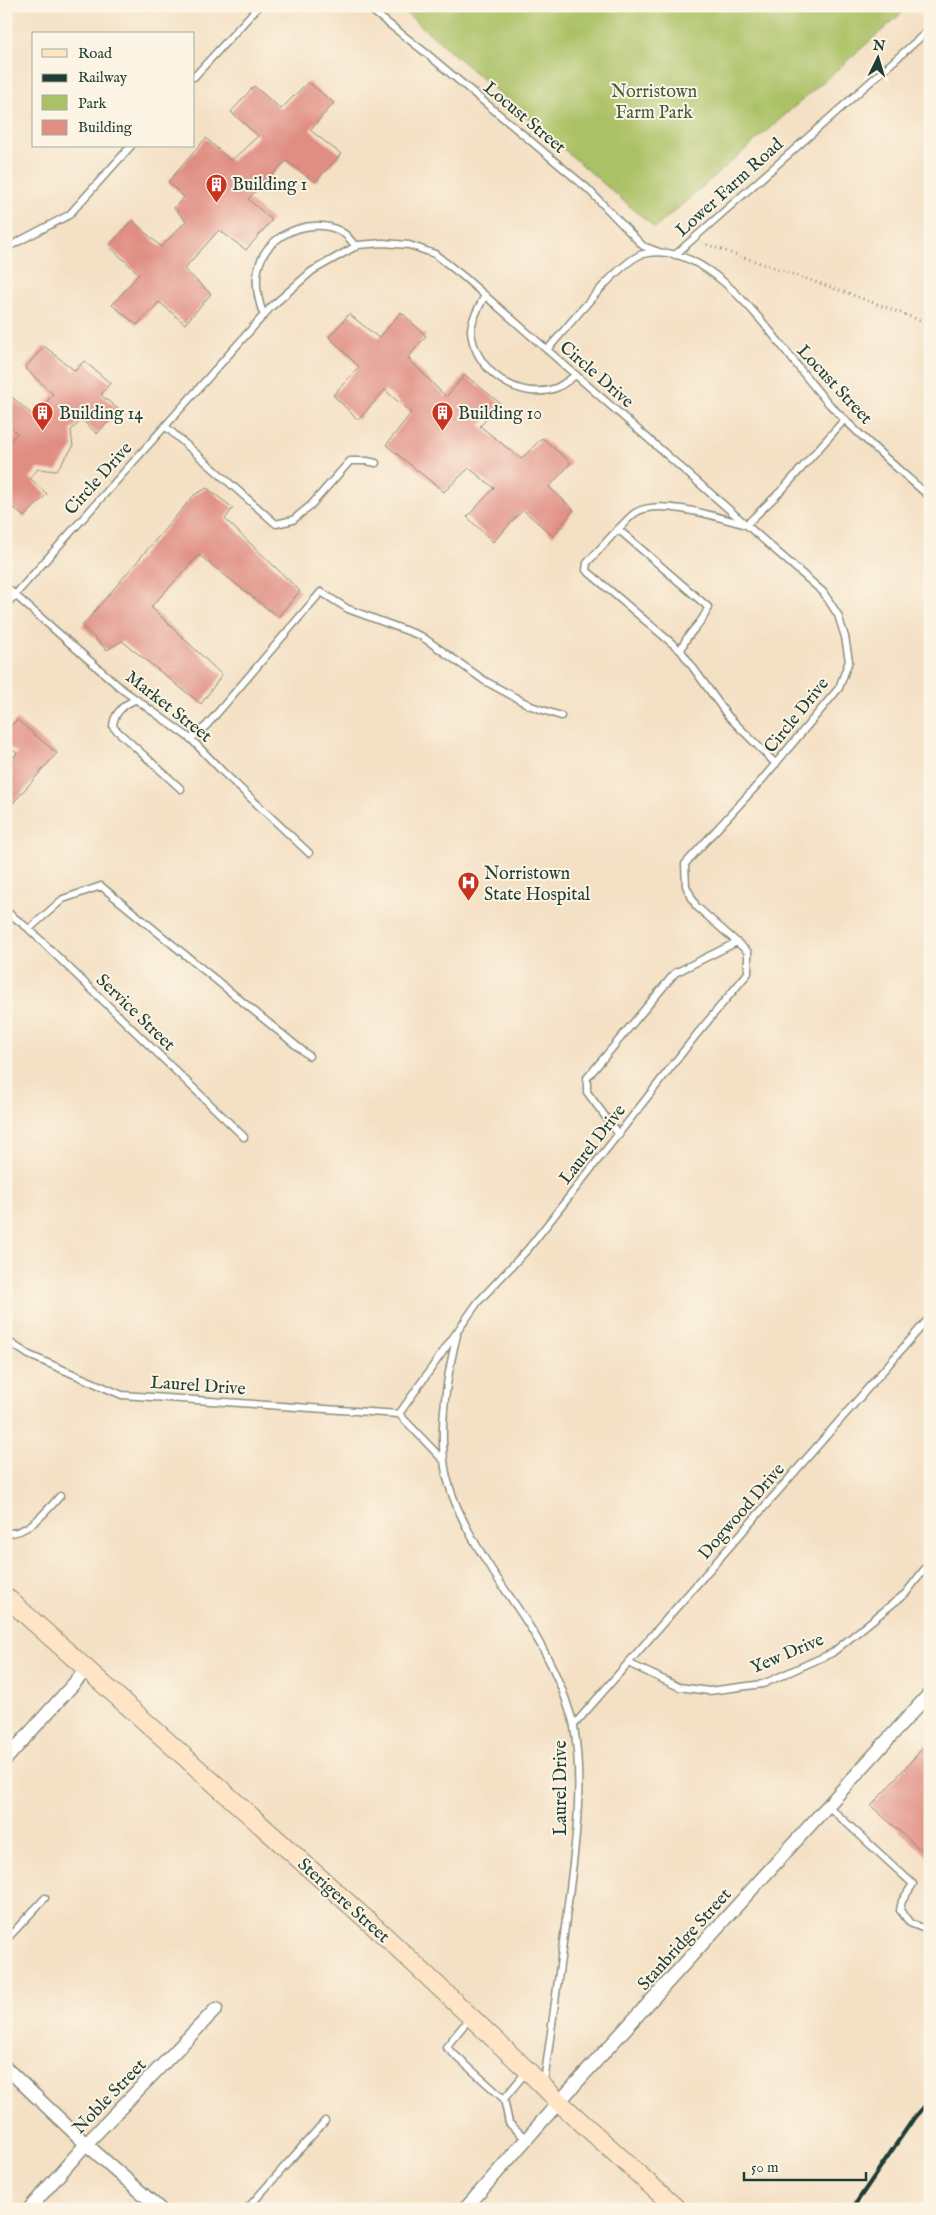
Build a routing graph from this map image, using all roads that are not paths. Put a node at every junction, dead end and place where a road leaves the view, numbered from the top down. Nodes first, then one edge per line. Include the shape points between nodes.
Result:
1 (258, 6) edge
2 (366, 6) edge
3 (930, 29) edge
4 (195, 76) edge
5 (129, 148) edge
6 (356, 246) junction
7 (6, 248) edge
8 (661, 253) junction
9 (674, 255) junction
10 (485, 295) junction
11 (264, 316) junction
12 (547, 350) junction
13 (576, 375) junction
14 (845, 419) junction
15 (165, 426) junction
16 (376, 463) dead end
17 (930, 497) edge
18 (746, 525) junction
19 (618, 529) junction
20 (6, 587) edge
21 (14, 595) junction
22 (6, 604) edge
23 (682, 651) junction
24 (135, 700) junction
25 (561, 716) dead end
26 (190, 738) junction
27 (776, 764) junction
28 (181, 789) dead end
29 (309, 853) dead end
30 (6, 911) edge
31 (29, 929) junction
32 (737, 942) junction
33 (748, 973) joint
34 (309, 1056) dead end
35 (619, 1135) junction
36 (244, 1137) dead end
37 (930, 1317) edge
38 (458, 1331) junction
39 (6, 1340) edge
40 (399, 1414) junction
41 (444, 1461) junction
42 (60, 1496) dead end
43 (6, 1533) edge
44 (930, 1562) edge
45 (6, 1597) edge
46 (628, 1663) junction
47 (87, 1669) junction
48 (930, 1693) edge
49 (574, 1725) junction
50 (6, 1759) edge
51 (828, 1806) junction
52 (46, 1898) dead end
53 (930, 1931) edge
54 (6, 1940) edge
55 (216, 2009) dead end
56 (471, 2017) junction
57 (528, 2070) junction
58 (8, 2072) edge
59 (544, 2086) junction
60 (504, 2099) junction
61 (559, 2102) junction
62 (325, 2121) dead end
63 (526, 2139) junction
64 (86, 2144) junction
65 (29, 2209) edge
66 (160, 2209) edge
67 (247, 2209) edge
68 (465, 2209) edge
69 (677, 2209) edge

1 - 4 lane
2 - 8 lane, Locust Street via 588,189 643,246
3 - 9 lane, Lower Farm Road
5 - 7 lane via 69,214
6 - 10 lane, Circle Drive via 409,245 435,254
6 - 11 lane, Circle Drive via 312,270
6 - 11 lane via 345,235 325,227 298,229 276,240 260,260 257,299
8 - 9 lane, Lower Farm Road
8 - 12 lane, Lower Farm Road via 642,255 622,266
9 - 14 lane, Locust Street via 716,274 743,300 803,374
10 - 12 lane, Circle Drive
10 - 13 lane via 471,330 475,351 491,373 513,387 536,391 557,388
11 - 15 lane, Circle Drive
12 - 13 lane, Circle Drive
13 - 18 lane, Circle Drive
14 - 17 lane, Locust Street
14 - 18 lane
15 - 16 lane via 276,524 292,520 311,505 350,461
15 - 21 lane, Circle Drive
18 - 19 lane via 658,506 636,512
18 - 27 lane, Circle Drive via 823,592 838,615 845,637 848,661 840,688
19 - 23 lane via 708,608 684,641
19 - 23 lane via 587,564 586,570
20 - 21 lane, Market Street
21 - 22 lane, Circle Drive
21 - 24 lane, Market Street
23 - 27 lane via 728,716
24 - 26 lane, Market Street
24 - 28 lane via 126,703 114,719 113,727
25 - 26 lane via 531,706 485,682 421,636 348,609 321,592 208,725
26 - 29 lane, Market Street
27 - 32 lane, Circle Drive via 685,864 686,886 696,906
30 - 31 lane, Service Street
31 - 34 lane via 63,899 101,886
31 - 36 lane, Service Street
32 - 33 lane, Circle Drive via 748,952
32 - 35 lane via 675,973 587,1078 587,1092
33 - 35 lane, Laurel Drive
35 - 38 lane, Laurel Drive via 528,1249 478,1302
37 - 46 lane, Dogwood Drive
38 - 40 lane, Laurel Drive
38 - 41 lane, Laurel Drive via 449,1368
39 - 40 lane, Laurel Drive via 29,1355 122,1395
40 - 41 lane, Laurel Drive
41 - 49 lane, Laurel Drive via 466,1523 491,1570 528,1622 554,1668
42 - 43 lane via 41,1517 25,1528
44 - 46 lane, Yew Drive via 906,1593 832,1653 763,1684 709,1691 679,1687
45 - 47 street, Sterigere Street
46 - 49 lane, Dogwood Drive
47 - 50 street
47 - 56 street, Sterigere Street
48 - 51 street, Stanbridge Street
49 - 59 lane, Laurel Drive via 577,1821
51 - 53 lane via 914,1884 902,1900 900,1910 910,1922
51 - 61 street, Stanbridge Street
52 - 54 lane
55 - 64 street, Noble Street
56 - 57 street, Sterigere Street
56 - 60 lane via 446,2047
57 - 59 street, Sterigere Street
57 - 60 lane
58 - 64 street
59 - 61 street, Sterigere Street
60 - 63 lane via 509,2123
61 - 63 street, Stanbridge Street
61 - 69 street, Sterigere Street
62 - 67 lane
63 - 68 street, Stanbridge Street
64 - 65 street, Noble Street
64 - 66 street

